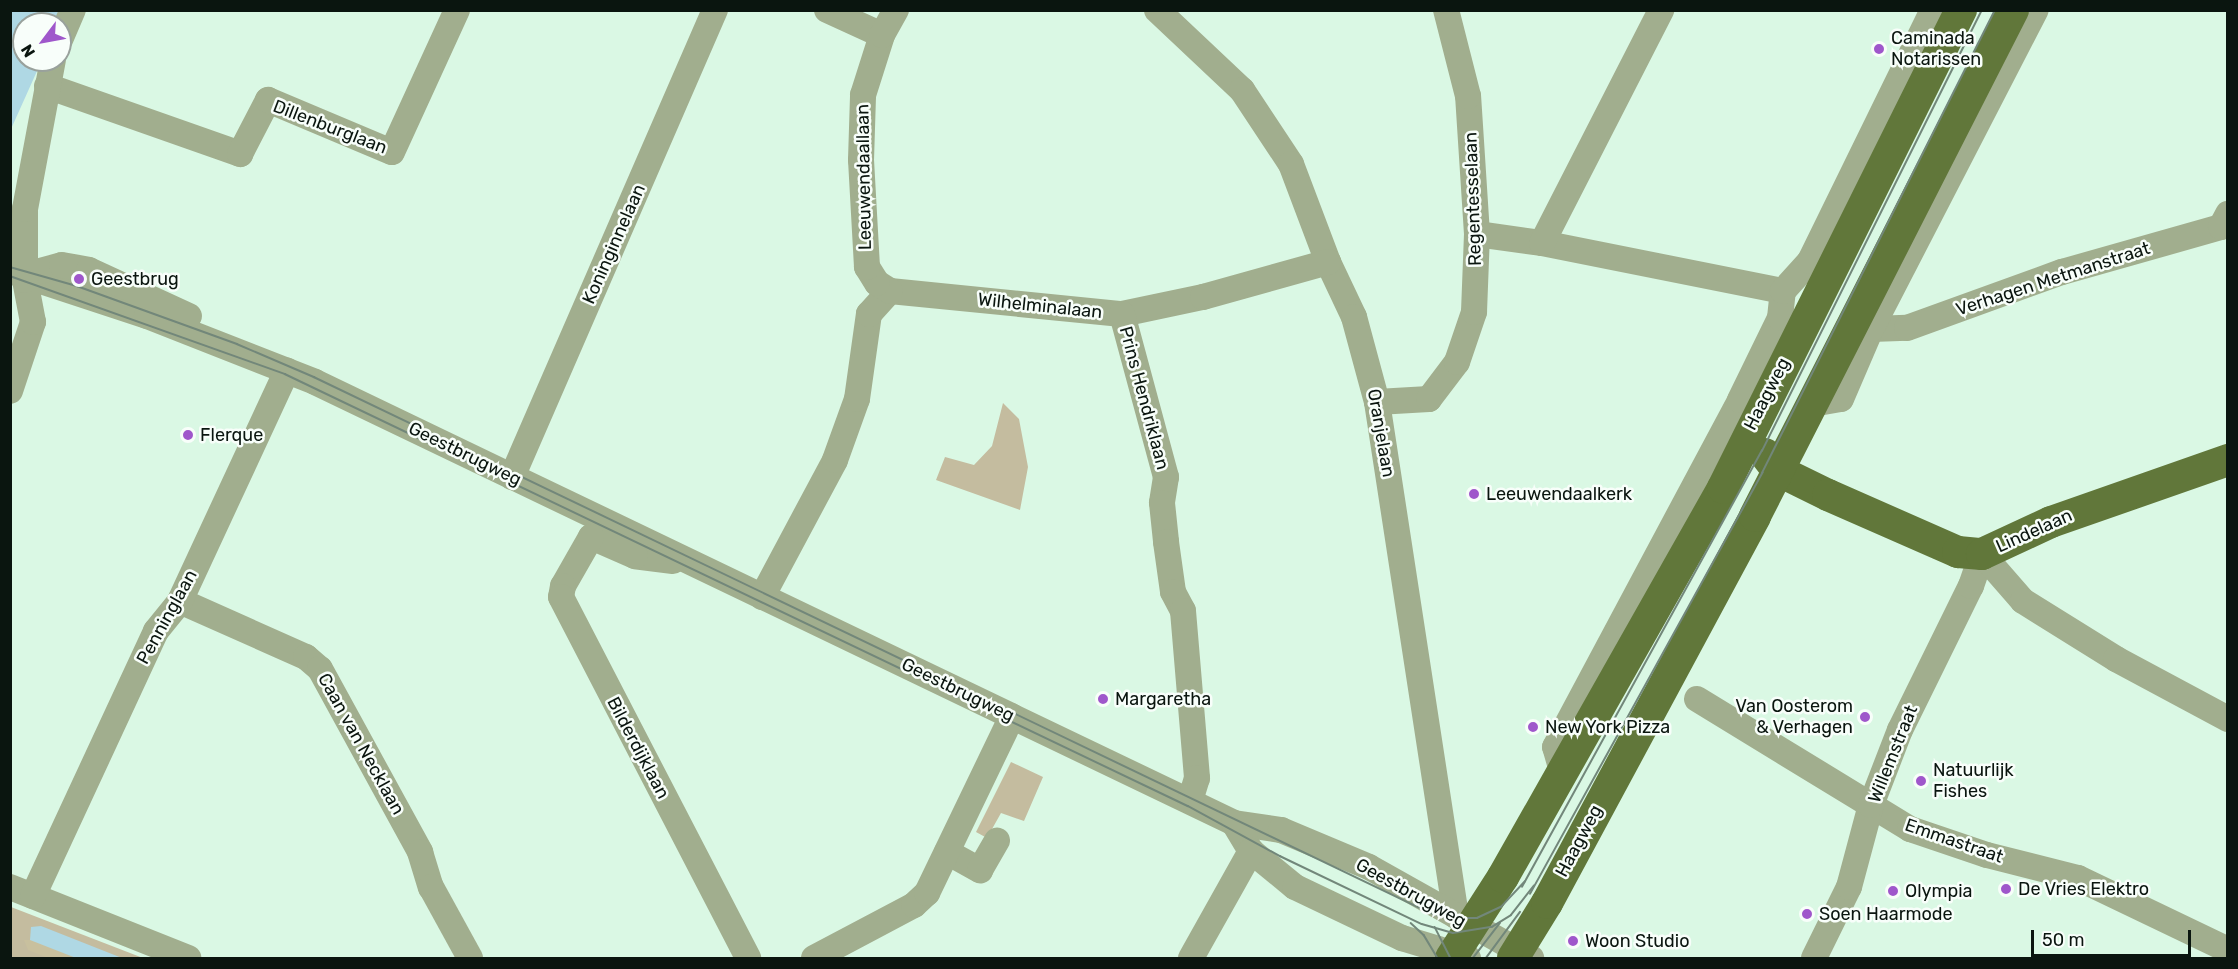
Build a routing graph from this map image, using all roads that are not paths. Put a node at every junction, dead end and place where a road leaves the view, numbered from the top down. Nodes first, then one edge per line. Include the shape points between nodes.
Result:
1 (457, 10) edge
2 (715, 10) edge
3 (827, 10) edge
4 (896, 10) edge
5 (1157, 10) edge
6 (1446, 10) edge
7 (1661, 10) edge
8 (1934, 10) edge
9 (1961, 10) edge
10 (2013, 10) edge
11 (2036, 10) edge
12 (882, 35) junction
13 (50, 72) edge
14 (47, 86) junction
15 (2225, 225) edge
16 (1478, 234) junction
17 (1542, 243) junction
18 (1328, 262) junction
19 (18, 273) edge
20 (890, 291) junction
21 (1782, 291) junction
22 (1122, 314) junction
23 (1871, 329) junction
24 (287, 371) junction
25 (10, 391) edge
26 (1377, 402) junction
27 (1812, 404) junction
28 (1750, 427) junction
29 (2228, 459) edge
30 (1777, 470) junction
31 (512, 477) junction
32 (1723, 488) junction
33 (591, 537) joint
34 (1982, 554) junction
35 (682, 558) junction
36 (762, 597) junction
37 (180, 601) junction
38 (1697, 699) dead end
39 (1012, 716) junction
40 (2228, 719) edge
41 (1562, 771) junction
42 (1190, 801) junction
43 (1871, 805) junction
44 (1234, 823) junction
45 (997, 841) dead end
46 (1251, 851) junction
47 (947, 852) junction
48 (22, 892) edge
49 (1464, 921) junction
50 (2228, 950) edge
51 (1520, 956) edge
52 (1458, 957) edge
53 (188, 958) edge
54 (470, 958) edge
55 (748, 958) edge
56 (814, 958) edge
57 (1191, 958) edge
58 (1814, 958) edge

1 - 14 street, Dillenburglaan via 392,152 268,100 240,154
2 - 31 street, Koninginnelaan
3 - 12 street
4 - 12 street, Leeuwendaallaan
5 - 18 street, Oranjelaan via 1242,90 1291,164
6 - 16 street, Regentesselaan via 1468,96
7 - 17 street
8 - 21 street via 1810,261
9 - 28 main road, Haagweg
10 - 27 main road, Haagweg
11 - 23 street
12 - 20 street, Leeuwendaallaan via 863,95 861,160 867,267 877,283
13 - 14 street
14 - 19 street
15 - 23 street, Verhagen Metmanstraat via 2062,272 1907,328
16 - 17 street
16 - 26 street, Regentesselaan via 1474,312 1457,362 1429,399
17 - 21 street
18 - 22 street, Wilhelminalaan via 1203,297
18 - 26 street, Oranjelaan via 1354,317
19 - 24 street, Geestbrugweg via 62,265 89,270 208,324 247,354
19 - 25 street via 33,322
20 - 22 street, Wilhelminalaan
20 - 36 street via 869,314 856,399 835,460
21 - 41 street, Haagweg via 1780,318 1740,400 1556,747
22 - 42 street, Prins Hendriklaan via 1166,477 1162,503 1166,542 1173,592 1183,611 1197,778
23 - 27 street via 1841,399
24 - 31 street, Geestbrugweg
24 - 37 street, Penninglaan
26 - 49 street, Oranjelaan
27 - 30 main road, Haagweg
28 - 30 main road
28 - 32 main road, Haagweg
29 - 34 main road, Lindelaan via 2051,522
30 - 32 main road via 1749,475
30 - 34 main road, Lindelaan via 1958,552
30 - 51 main road, Haagweg
31 - 35 street, Geestbrugweg
32 - 41 main road, Haagweg
33 - 35 street, Geestbrugweg via 644,558 662,562
33 - 55 street, Bilderdijklaan via 563,586 564,606
34 - 40 street via 2023,601 2116,659
34 - 43 street, Willemstraat via 1900,730
35 - 36 street, Geestbrugweg
36 - 39 street, Geestbrugweg
37 - 48 street, Penninglaan via 156,631
37 - 54 street, Caan van Necklaan via 306,657 320,669 420,852 430,884
38 - 43 street, Emmastraat
39 - 42 street, Geestbrugweg
39 - 47 street
41 - 49 main road, Haagweg
42 - 44 street, Geestbrugweg
43 - 50 street, Emmastraat via 1910,829 1987,855 2078,878
43 - 58 street, Willemstraat via 1849,887
44 - 46 street, Geestbrugweg
44 - 49 street, Geestbrugweg via 1281,830 1369,867
45 - 47 street via 980,870
46 - 52 street, Geestbrugweg via 1295,887 1402,938
46 - 57 street
47 - 56 street via 922,899
48 - 53 street
49 - 51 street, Geestbrugweg
49 - 52 main road, Haagweg

